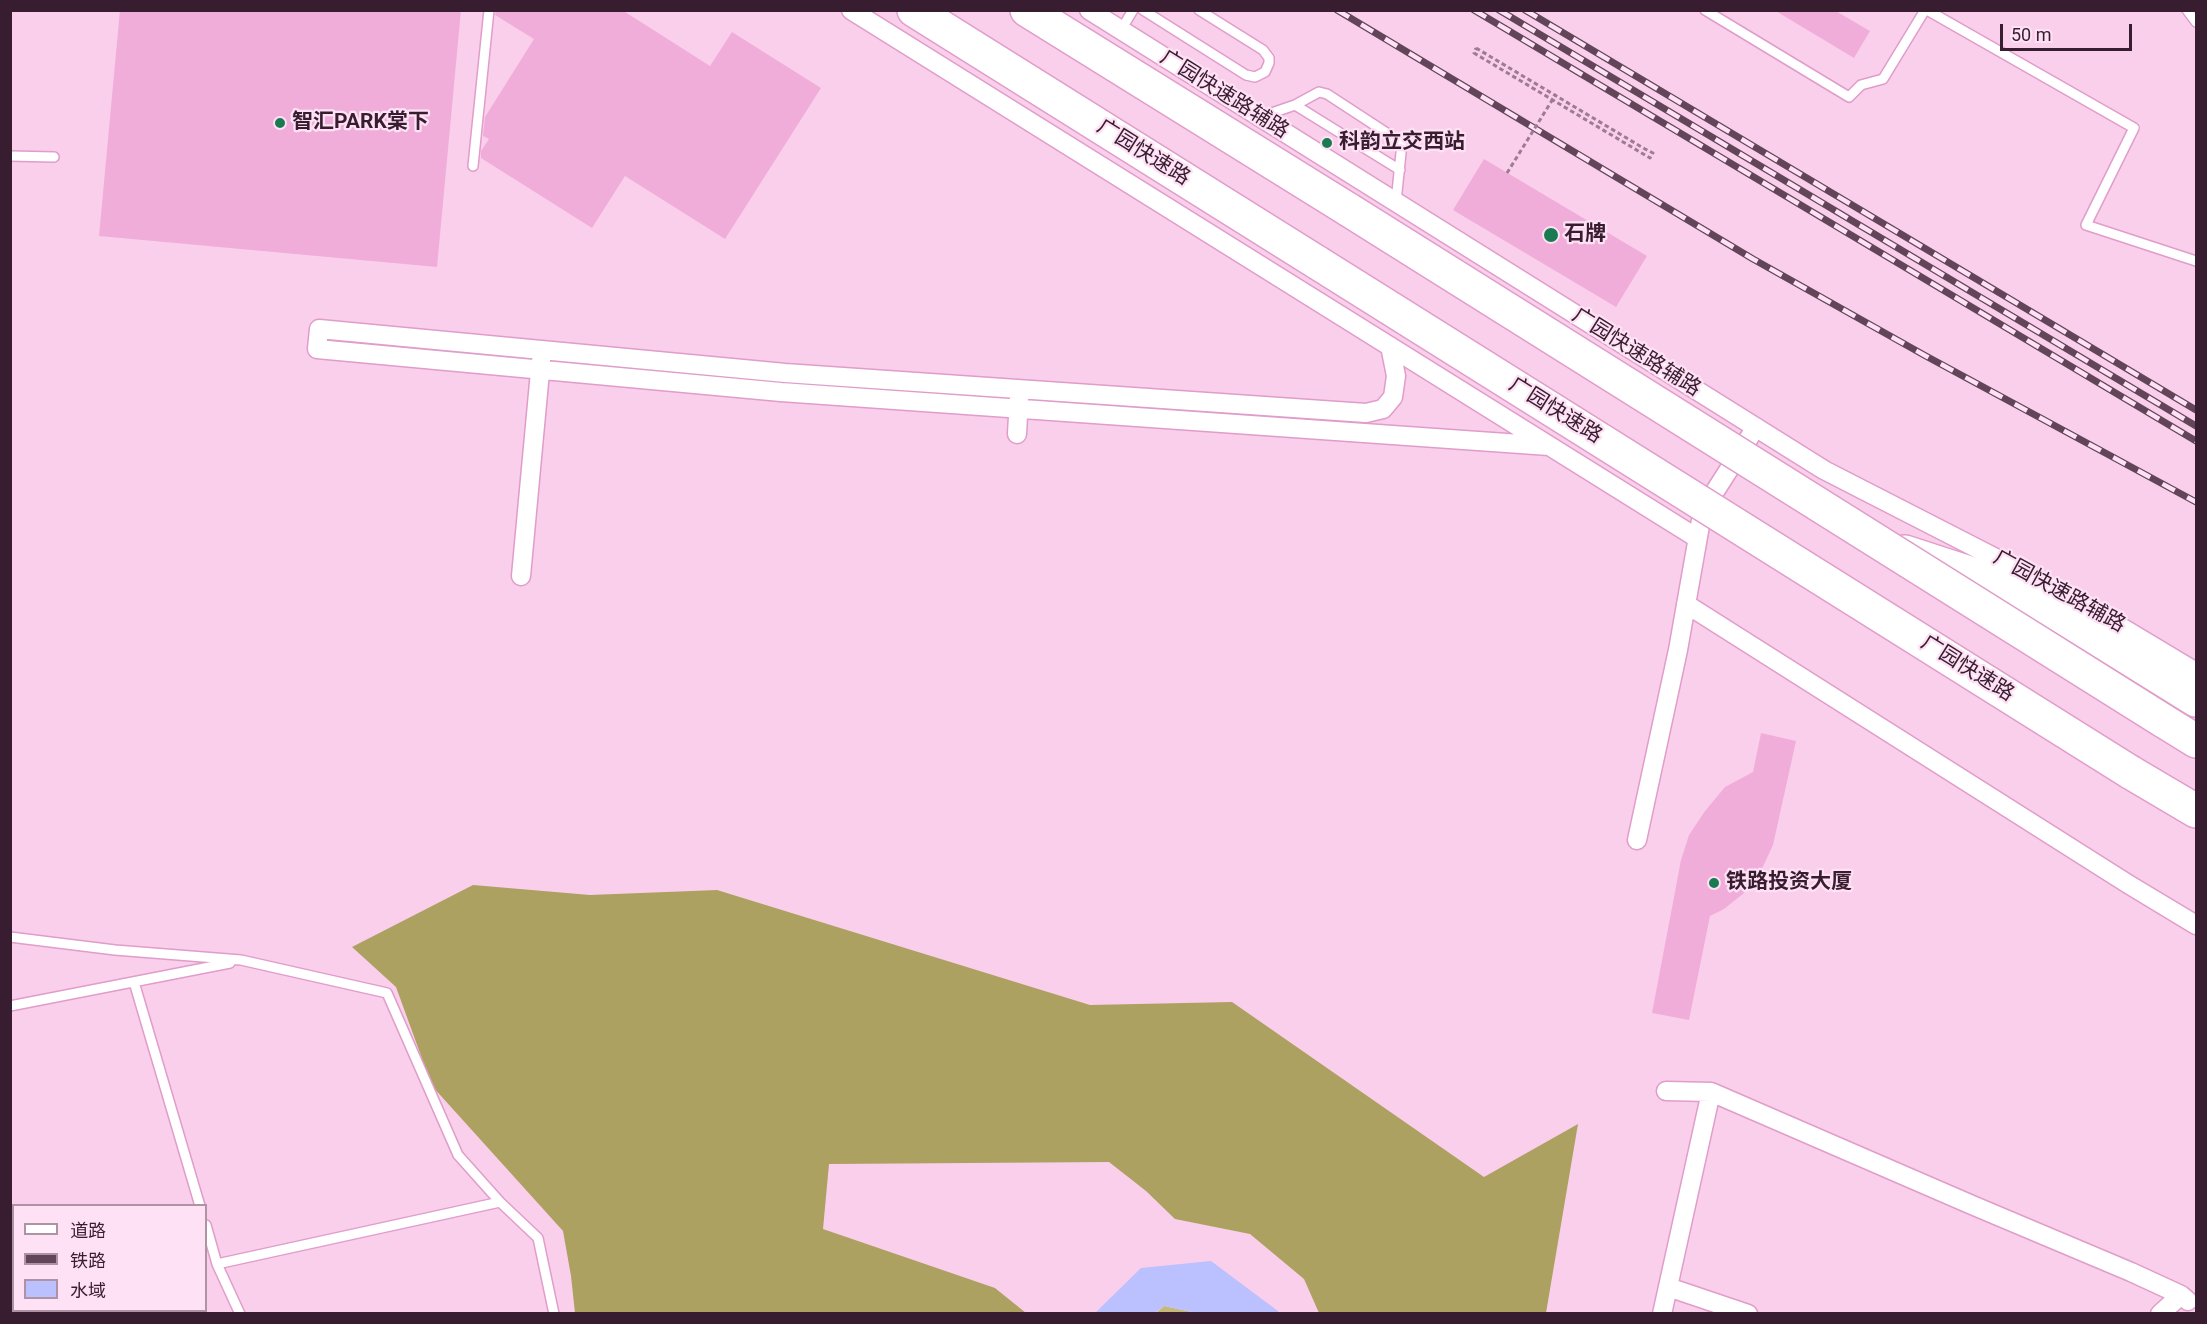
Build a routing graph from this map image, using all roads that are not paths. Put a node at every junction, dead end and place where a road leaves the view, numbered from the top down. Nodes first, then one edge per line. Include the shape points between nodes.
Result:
1 (489, 10) edge
2 (851, 10) edge
3 (914, 10) edge
4 (1026, 10) edge
5 (1089, 10) edge
6 (1133, 10) edge
7 (1143, 10) edge
8 (1199, 10) edge
9 (1705, 10) edge
10 (1926, 10) edge
11 (2187, 10) edge
12 (2196, 22) edge
13 (1121, 30) junction
14 (1295, 105) junction
15 (1260, 117) junction
16 (10, 156) edge
17 (54, 158) dead end
18 (473, 166) dead end
19 (1400, 170) junction
20 (1396, 202) junction
21 (2196, 261) edge
22 (1390, 346) junction
23 (542, 350) junction
24 (540, 370) junction
25 (1020, 389) junction
26 (1019, 409) junction
27 (1756, 427) junction
28 (1017, 434) dead end
29 (1549, 446) junction
30 (1697, 538) junction
31 (1882, 544) junction
32 (521, 576) dead end
33 (1686, 604) junction
34 (2196, 672) edge
35 (2196, 700) edge
36 (2196, 741) edge
37 (2196, 812) edge
38 (1636, 840) dead end
39 (2196, 925) edge
40 (10, 937) edge
41 (241, 960) junction
42 (134, 982) junction
43 (10, 1006) edge
44 (1666, 1091) dead end
45 (1711, 1092) junction
46 (500, 1202) junction
47 (199, 1204) edge
48 (207, 1229) edge
49 (217, 1264) junction
50 (1668, 1287) junction
51 (240, 1314) edge
52 (554, 1314) edge
53 (1662, 1314) edge
54 (1748, 1314) edge
55 (2160, 1314) edge

1 - 18 lane
2 - 22 street
3 - 37 highway, 广园快速路, bridge
4 - 31 highway, bridge
5 - 13 street, 广园快速路辅路
6 - 13 lane
7 - 8 lane via 1246,75 1256,77 1265,72 1269,58 1263,50
9 - 10 lane via 1849,97 1861,85 1883,79
10 - 21 lane via 2134,128 2086,225
11 - 12 lane
13 - 15 street, 广园快速路辅路
14 - 15 lane
14 - 19 lane
14 - 19 lane via 1324,93 1399,140
15 - 20 street, 广园快速路辅路
16 - 17 lane
19 - 20 lane
20 - 27 street, 广园快速路辅路
22 - 25 street via 1396,376 1394,393 1386,407 1370,413
22 - 29 street
23 - 24 street
23 - 24 street via 319,329 317,349
23 - 25 street
24 - 26 street via 734,389
24 - 32 street
25 - 26 street
26 - 28 street
26 - 29 street
27 - 30 street via 1708,503
27 - 34 street, 广园快速路辅路 via 1845,482 2074,598
29 - 30 street
30 - 33 street
31 - 35 highway, bridge via 1985,578 2023,595
31 - 36 highway, bridge
33 - 38 street
33 - 39 street
40 - 41 lane
41 - 42 lane
41 - 46 lane via 387,993 458,1155
42 - 43 lane
42 - 47 lane
44 - 45 street
45 - 50 street
45 - 55 street via 2185,1298
46 - 49 lane
46 - 52 lane via 538,1238
48 - 49 lane
49 - 51 lane
50 - 53 street
50 - 54 street

